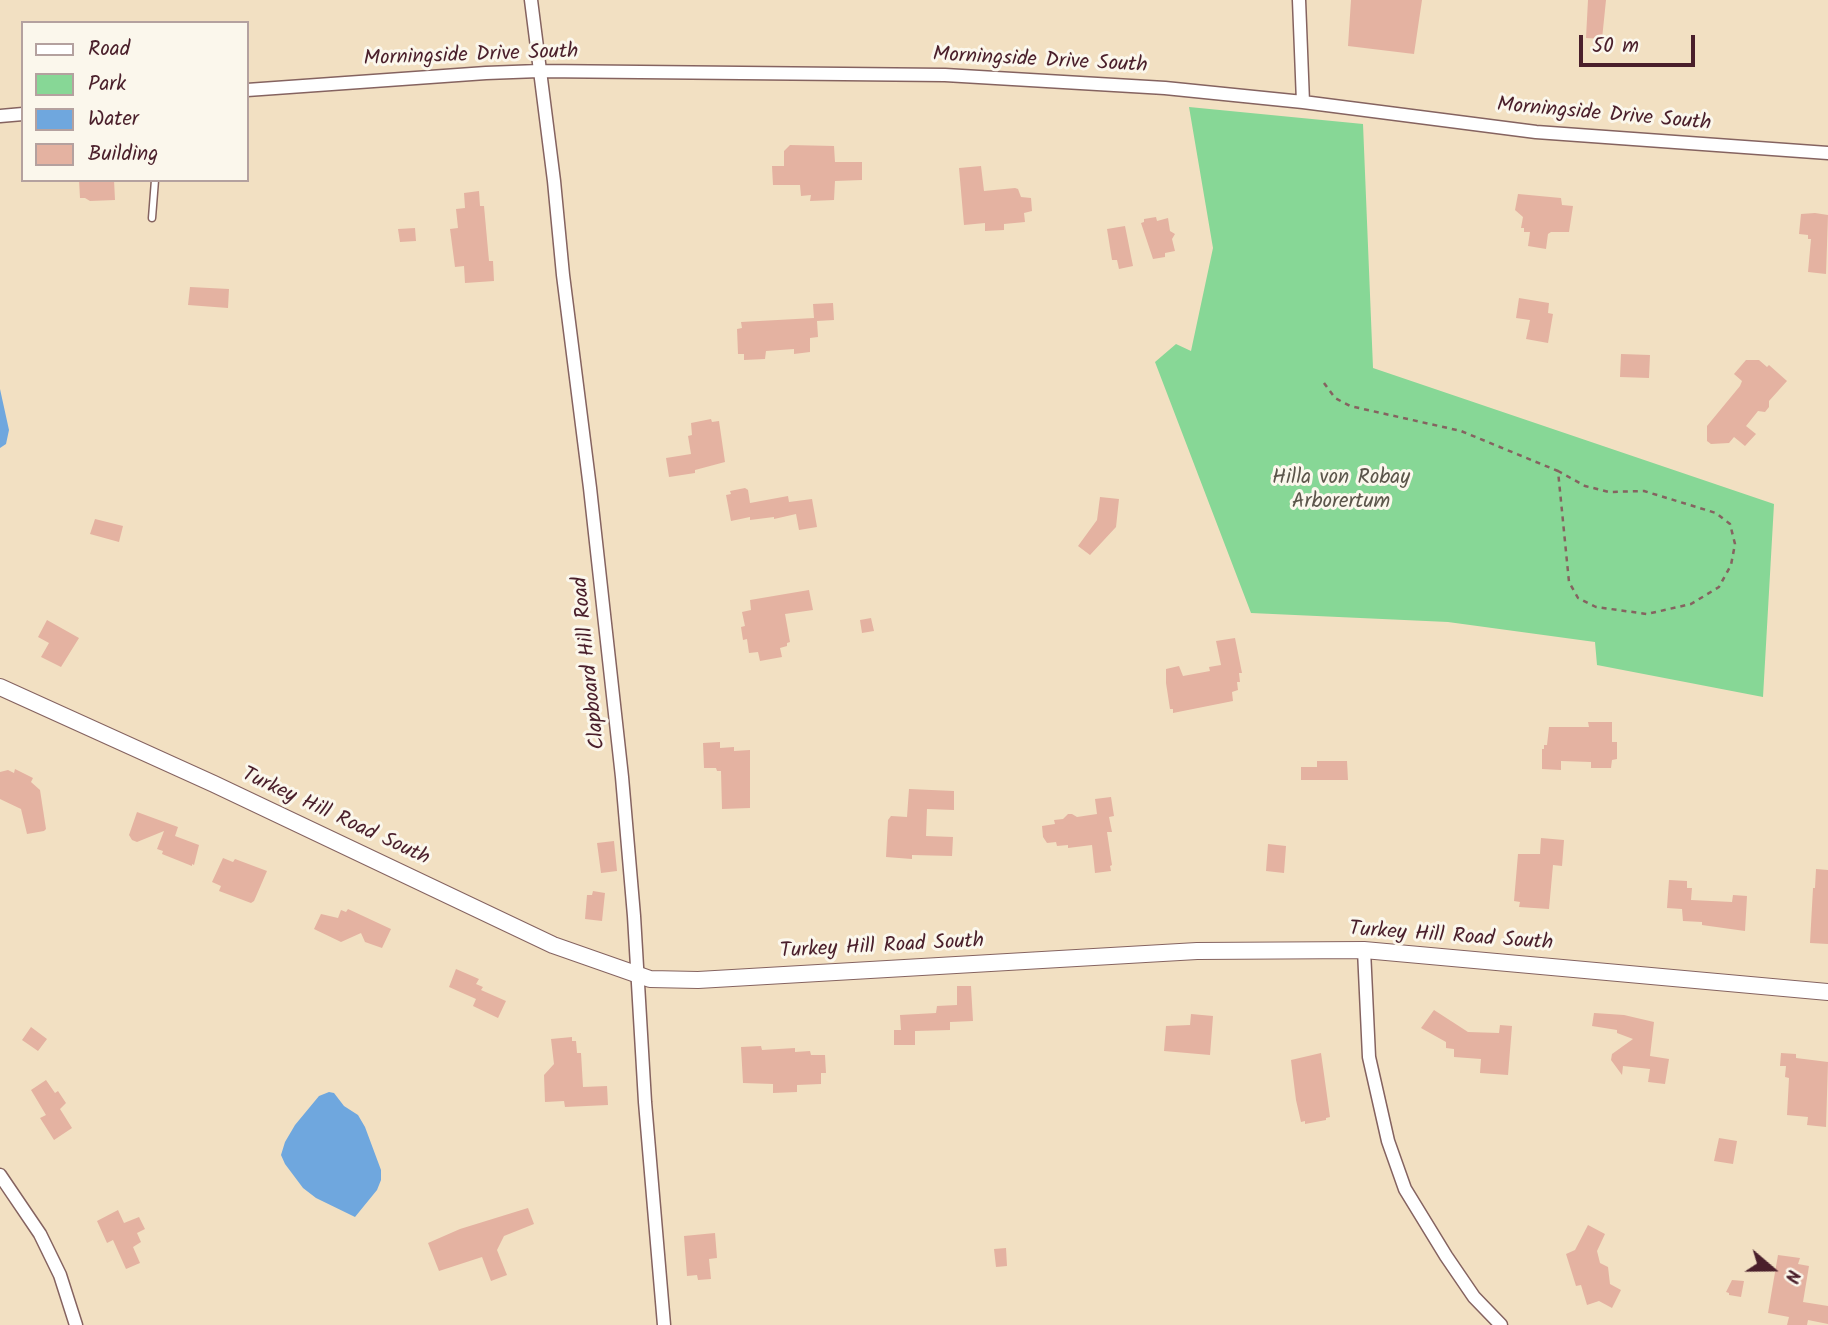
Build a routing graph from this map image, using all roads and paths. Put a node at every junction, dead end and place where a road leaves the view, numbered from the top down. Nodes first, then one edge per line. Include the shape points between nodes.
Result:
1 (531, 0) edge
2 (1299, 0) edge
3 (539, 71) junction
4 (248, 90) edge
5 (1303, 102) junction
6 (21, 114) edge
7 (0, 116) edge
8 (1828, 153) edge
9 (155, 182) edge
10 (152, 218) dead end
11 (1324, 383) dead end
12 (1558, 471) junction
13 (0, 687) edge
14 (1364, 950) junction
15 (638, 976) junction
16 (1828, 992) edge
17 (0, 1175) edge
18 (76, 1325) edge
19 (664, 1325) edge
20 (1501, 1325) edge

1 - 3 street, Clapboard Hill Road
2 - 5 street
3 - 4 street, Morningside Drive South
3 - 5 street, Morningside Drive South via 945,75 1165,88
3 - 15 street, Clapboard Hill Road via 607,635
5 - 8 street, Morningside Drive South via 1536,132
6 - 7 street
9 - 10 lane
11 - 12 path via 1335,398 1350,405 1461,431
12 - 12 path via 1585,486 1609,492 1644,491 1716,513 1730,524 1735,544 1731,565 1719,587 1691,604 1647,614 1596,607 1578,598 1569,582
13 - 15 street, Turkey Hill Road South via 553,945
14 - 15 street, Turkey Hill Road South via 1197,951 698,980
14 - 16 street, Turkey Hill Road South
14 - 20 street via 1369,1057 1388,1142 1405,1189 1474,1297
15 - 19 street, Clapboard Hill Road
17 - 18 street via 40,1234 60,1275

